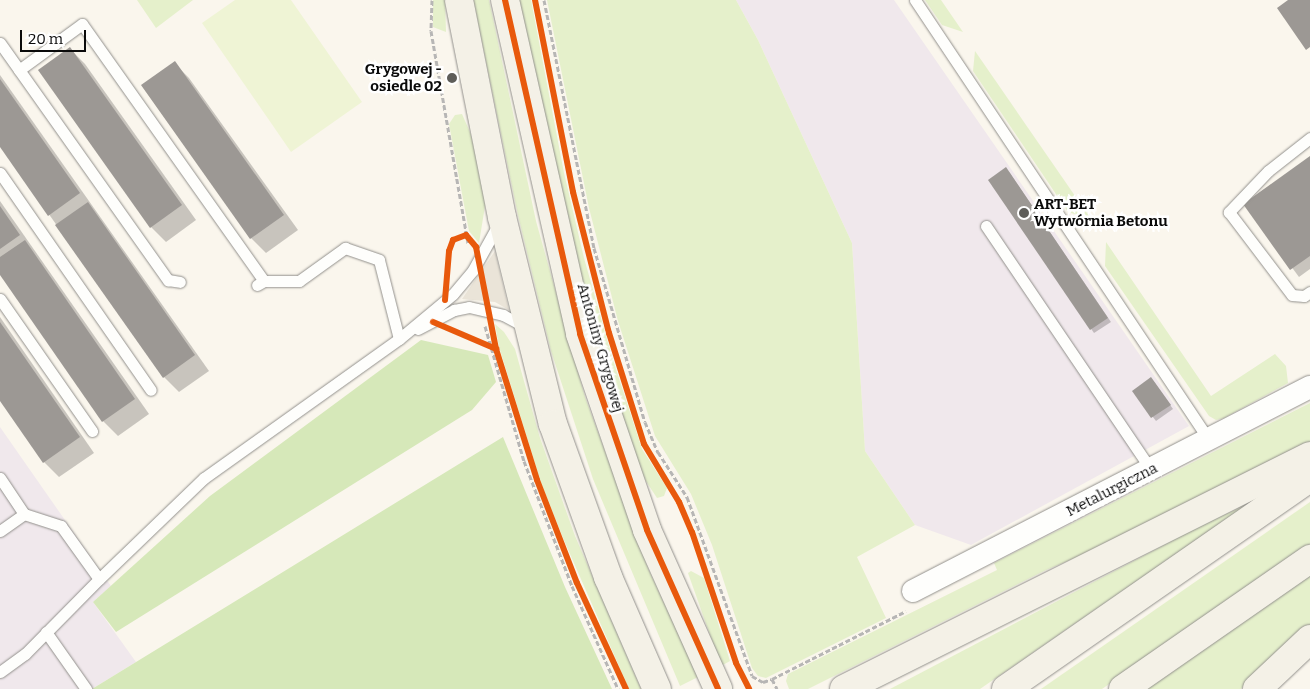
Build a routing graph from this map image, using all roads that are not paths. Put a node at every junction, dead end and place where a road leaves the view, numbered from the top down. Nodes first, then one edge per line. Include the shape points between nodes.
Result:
1 (459, 0) edge
2 (505, 0) edge
3 (915, 0) edge
4 (0, 43) edge
5 (19, 70) junction
6 (1310, 138) edge
7 (0, 172) edge
8 (502, 217) junction
9 (986, 226) dead end
10 (180, 282) dead end
11 (1310, 292) edge
12 (0, 299) edge
13 (528, 328) junction
14 (399, 339) junction
15 (1310, 387) edge
16 (151, 390) dead end
17 (92, 431) dead end
18 (1209, 440) junction
19 (1310, 456) edge
20 (1151, 470) junction
21 (0, 478) edge
22 (1310, 478) edge
23 (24, 514) junction
24 (0, 530) edge
25 (1310, 559) edge
26 (99, 579) junction
27 (913, 591) dead end
28 (46, 632) junction
29 (1310, 640) edge
30 (0, 672) edge
31 (86, 689) edge
32 (657, 689) edge
33 (718, 689) edge
34 (844, 689) edge
35 (1006, 689) edge
36 (1123, 689) edge
37 (1257, 689) edge

1 - 8 street
2 - 33 street, Antoniny Grygowej via 554,228 583,343 647,530
3 - 18 lane
4 - 5 lane
5 - 10 lane via 168,280
5 - 14 lane via 82,24 260,283 299,281 344,248 379,260
6 - 11 lane via 1268,171 1229,212 1292,295 1304,296
7 - 16 lane
8 - 13 street
8 - 14 lane via 476,266 452,294
9 - 20 lane
12 - 17 lane
13 - 14 lane via 485,310 454,310
13 - 32 street via 552,424 576,494
14 - 26 lane via 204,478
15 - 18 street, Metalurgiczna
18 - 20 street, Metalurgiczna
19 - 34 street
20 - 27 street, Metalurgiczna
21 - 23 lane
22 - 35 street
23 - 24 lane
23 - 26 lane via 61,526
25 - 36 street
26 - 28 lane
28 - 30 lane via 25,654
28 - 31 lane
29 - 37 street

